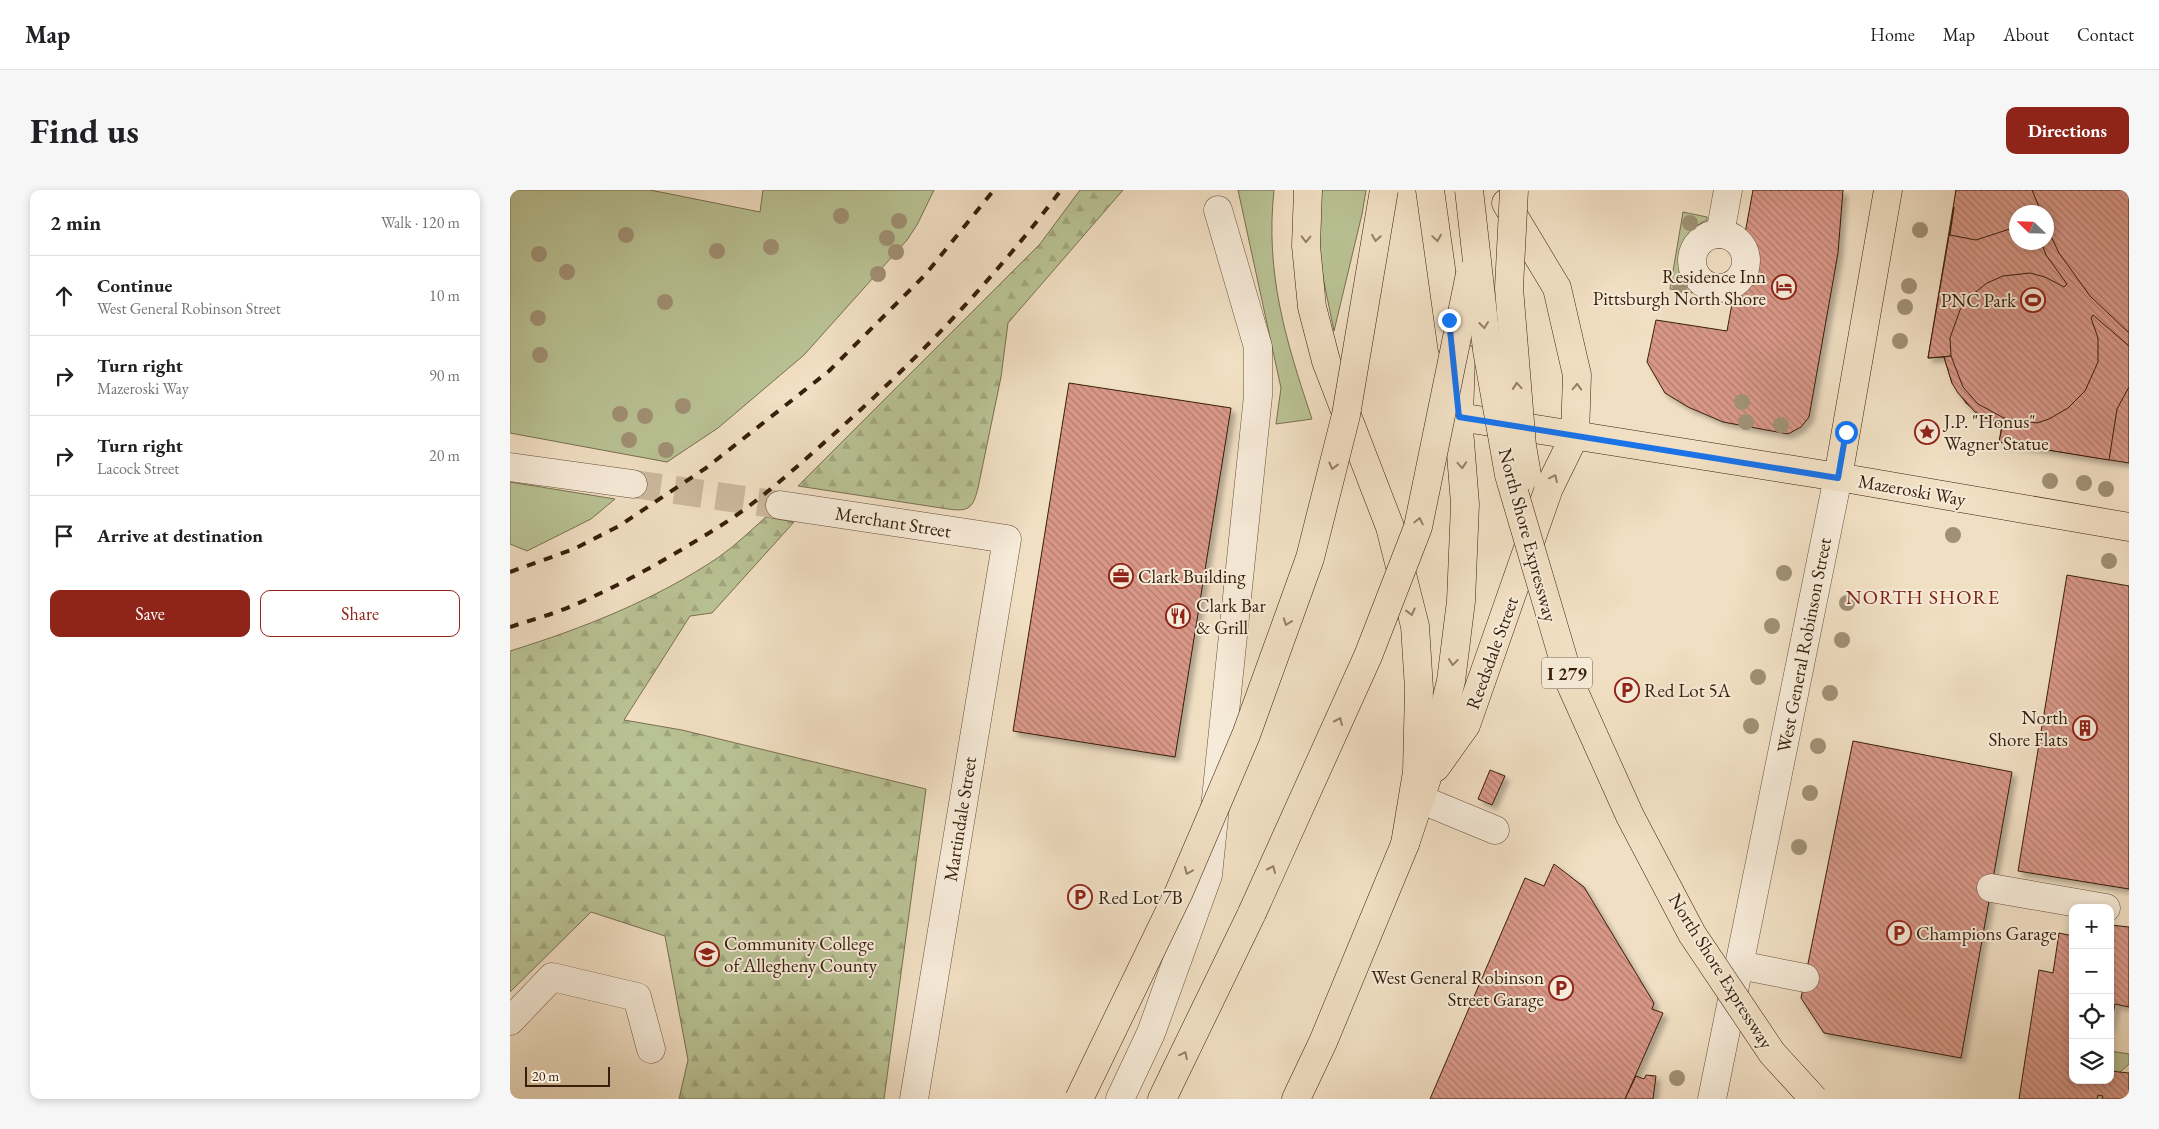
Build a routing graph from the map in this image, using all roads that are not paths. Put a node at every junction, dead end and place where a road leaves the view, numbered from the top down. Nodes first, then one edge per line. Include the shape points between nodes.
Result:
1 (1308, 190) edge
2 (1384, 190) edge
3 (1430, 190) edge
4 (1469, 190) edge
5 (1475, 190) edge
6 (1489, 190) edge
7 (1502, 190) edge
8 (1514, 190) edge
9 (1728, 190) edge
10 (1888, 190) edge
11 (1218, 210) dead end
12 (1720, 234) dead end
13 (1459, 417) junction
14 (1575, 436) junction
15 (510, 467) edge
16 (1838, 478) junction
17 (633, 484) tunnel mouth
18 (780, 504) tunnel mouth
19 (2129, 527) edge
20 (1007, 539) joint
21 (1424, 789) junction
22 (1496, 830) dead end
23 (1405, 844) junction
24 (1991, 888) dead end
25 (2083, 904) edge
26 (2114, 909) edge
27 (2129, 912) edge
28 (1739, 964) junction
29 (1805, 978) dead end
30 (510, 1021) edge
31 (651, 1049) dead end
32 (914, 1099) edge
33 (1079, 1099) edge
34 (1120, 1099) edge
35 (1162, 1099) edge
36 (1296, 1099) edge
37 (1712, 1099) edge
38 (1810, 1099) edge
39 (1814, 1099) edge

1 -> 23 main road via 1306,246 1312,307 1326,361 1390,527 1415,626 1419,689 1417,772
2 -> 33 main road, bridge via 1346,415 1310,558 1246,735 1179,892
3 -> 13 main road via 1447,302
4 -> 39 main road, North Shore Expressway / I 279, bridge via 1487,350 1509,475 1571,685 1630,816 1692,934 1772,1052
5 - 13 main road via 1463,309
35 -> 6 main road, bridge via 1252,913 1368,656 1418,527
14 -> 7 main road via 1578,375 1557,288
38 -> 8 main road, North Shore Expressway / I 279, bridge via 1750,1029 1691,938 1630,820 1581,702 1543,568 1522,446 1509,288
9 - 12 street
10 - 16 main road, West General Robinson Street
11 - 34 street via 1258,347 1258,396 1209,866 1151,1033
13 - 14 main road, Mazeroski Way
13 -> 21 main road, Reedsdale Street via 1465,504 1461,601 1451,681
14 - 16 main road, Mazeroski Way
21 -> 14 main road, Reedsdale Street via 1466,725 1549,488
15 - 17 street
16 - 19 main road, Mazeroski Way
16 - 28 street, West General Robinson Street
18 - 20 street, Merchant Street
20 - 32 street, Martindale Street
21 - 22 street
21 - 23 main road, Reedsdale Street
23 - 36 main road, Reedsdale Street
24 - 25 street
26 - 27 street
28 - 29 street
28 - 37 street, West General Robinson Street
30 - 31 street via 552,977 637,997

